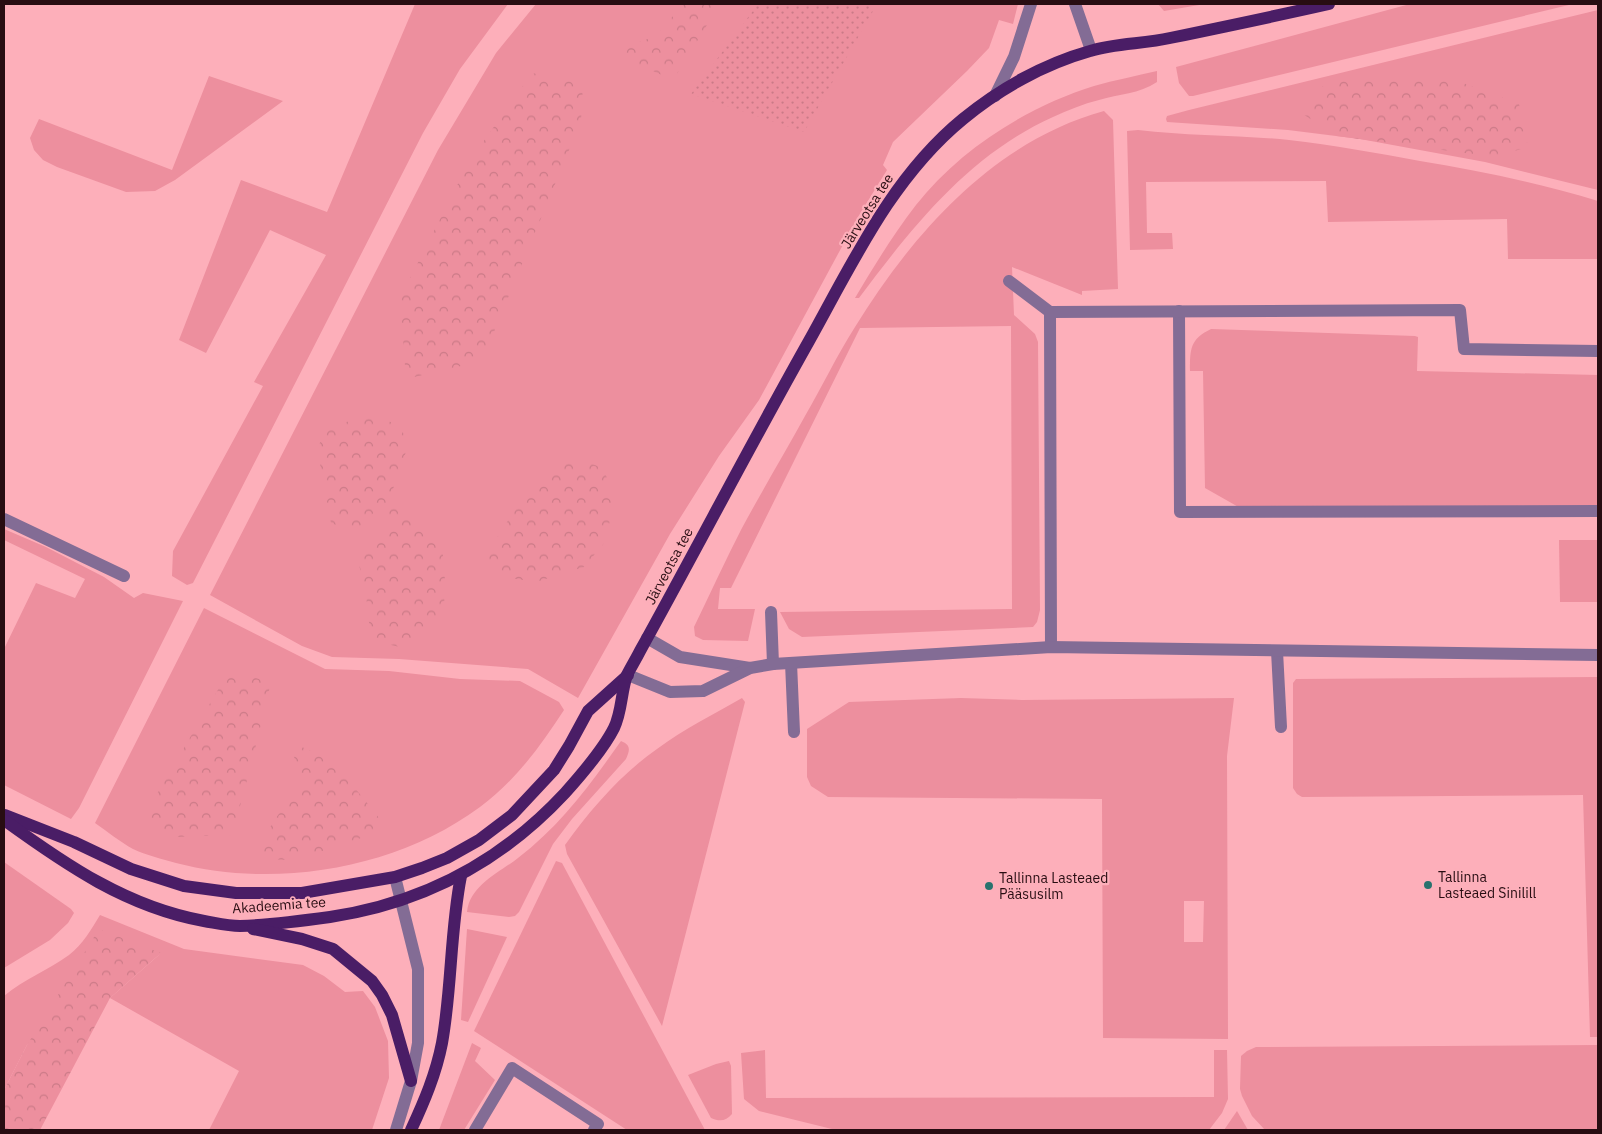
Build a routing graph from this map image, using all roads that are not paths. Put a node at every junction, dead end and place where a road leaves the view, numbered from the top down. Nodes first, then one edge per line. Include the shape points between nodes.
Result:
1 (1031, 4) edge
2 (1074, 4) edge
3 (1329, 4) edge
4 (1091, 50) junction
5 (994, 96) junction
6 (1009, 281) dead end
7 (1179, 311) junction
8 (1050, 312) junction
9 (1598, 351) edge
10 (1598, 511) edge
11 (4, 519) edge
12 (124, 576) dead end
13 (771, 612) dead end
14 (648, 638) junction
15 (1051, 647) junction
16 (1277, 651) junction
17 (1598, 654) edge
18 (791, 663) junction
19 (773, 664) junction
20 (750, 668) junction
21 (628, 675) junction
22 (1281, 727) dead end
23 (794, 732) dead end
24 (4, 815) edge
25 (4, 820) edge
26 (461, 876) junction
27 (396, 877) junction
28 (402, 901) junction
29 (236, 926) junction
30 (411, 1081) junction
31 (396, 1130) edge
32 (411, 1130) edge
33 (475, 1130) edge
34 (594, 1130) edge

1 - 5 street via 1014,57
2 - 4 street
3 - 4 main road, Järveotsa tee via 1161,40
4 - 5 main road, Järveotsa tee via 1040,70
5 - 14 main road, Järveotsa tee via 928,151 898,187 871,229
6 - 8 street
7 - 8 street
7 - 9 street via 1460,310 1464,349
7 - 10 street via 1180,512
8 - 15 street
11 - 12 street
13 - 19 street
14 - 20 street via 680,657
14 - 21 main road, Järveotsa tee
15 - 16 street
15 - 18 street
16 - 17 street
16 - 22 street
18 - 19 street
18 - 23 street
19 - 20 street
20 - 21 street via 703,692 670,692
21 - 26 main road, Järveotsa tee via 615,726 584,772 530,827
21 - 27 main road, Järveotsa tee via 588,711 554,770 512,815 479,840 447,858
24 - 27 main road, Akadeemia tee via 74,842 132,870 184,886 236,893 302,893
25 - 29 main road, Akadeemia tee via 54,857 121,895 180,916
26 - 28 main road, Järveotsa tee
26 - 32 main road via 442,1043 433,1079
27 - 28 street
28 - 29 main road, Akadeemia tee via 329,917
28 - 30 street via 418,969 418,1043
29 - 30 main road via 302,939 333,949 359,969 372,981 392,1015
30 - 31 street
33 - 34 street via 512,1068 598,1124

